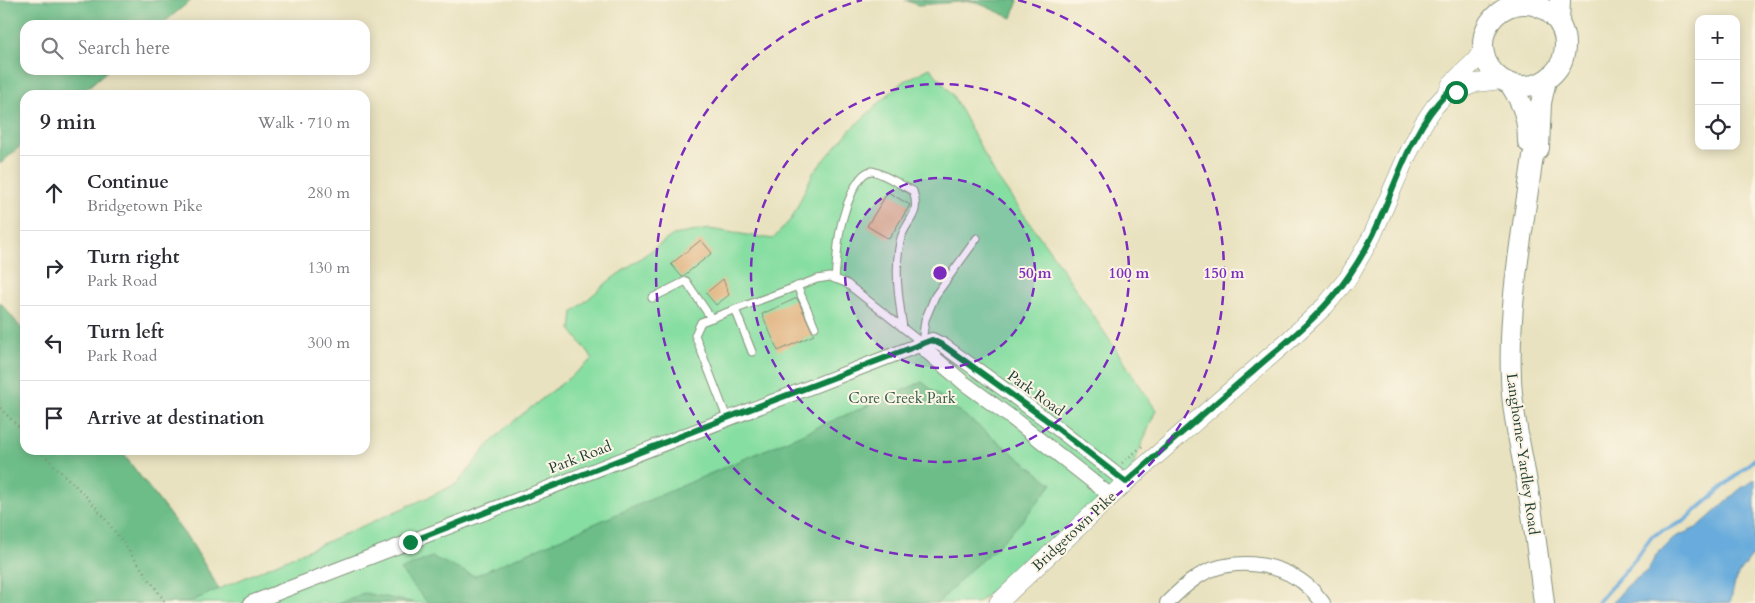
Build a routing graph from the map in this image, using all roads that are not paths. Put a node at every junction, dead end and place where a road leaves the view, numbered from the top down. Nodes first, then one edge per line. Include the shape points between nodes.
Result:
1 (1560, 0) edge
2 (1516, 1) edge
3 (1559, 23) junction
4 (1478, 45) junction
5 (1546, 80) junction
6 (1506, 82) junction
7 (1448, 92) junction
8 (1533, 156) junction
9 (977, 238) dead end
10 (835, 279) junction
11 (797, 286) junction
12 (652, 298) dead end
13 (735, 309) junction
14 (711, 318) junction
15 (815, 327) dead end
16 (903, 328) junction
17 (922, 344) junction
18 (752, 352) dead end
19 (976, 368) junction
20 (964, 383) junction
21 (727, 418) junction
22 (1119, 476) junction
23 (1111, 496) junction
24 (250, 603) edge
25 (998, 603) edge
26 (1167, 603) edge
27 (1323, 603) edge
28 (1544, 603) edge

1 - 3 main road
2 - 3 main road via 1546,10
2 - 4 main road via 1489,22
3 - 5 main road via 1565,50 1559,67
4 - 6 main road via 1488,67
4 - 7 street, Bridgetown Pike via 1476,60 1451,84
5 - 6 main road via 1528,86
5 - 8 main road, Langhorne-Yardley Road via 1541,103 1539,148
6 - 7 street via 1476,83
6 - 8 main road, Langhorne-Yardley Road via 1525,111 1528,147
7 - 22 street, Bridgetown Pike via 1423,124 1372,236 1348,278 1326,306 1290,340
8 - 28 main road, Langhorne-Yardley Road via 1512,330 1511,378
9 - 17 lane via 935,296 925,320
10 - 11 lane via 817,279
10 - 16 lane via 846,283
10 - 16 lane via 841,222 860,178 866,172 874,171 914,191 916,209 900,240 897,268
11 - 13 lane
11 - 15 lane
12 - 14 lane via 686,281
13 - 14 lane
13 - 18 lane
14 - 21 lane via 702,322 695,335
16 - 17 lane
17 - 19 street, Park Road via 932,340
17 - 20 street
17 - 21 street, Park Road
19 - 20 lane
19 - 22 street, Park Road
20 - 23 street
21 - 24 street, Park Road
22 - 23 street, Bridgetown Pike
23 - 25 street, Bridgetown Pike
26 - 27 street via 1202,574 1221,567 1255,564 1277,569 1298,579

